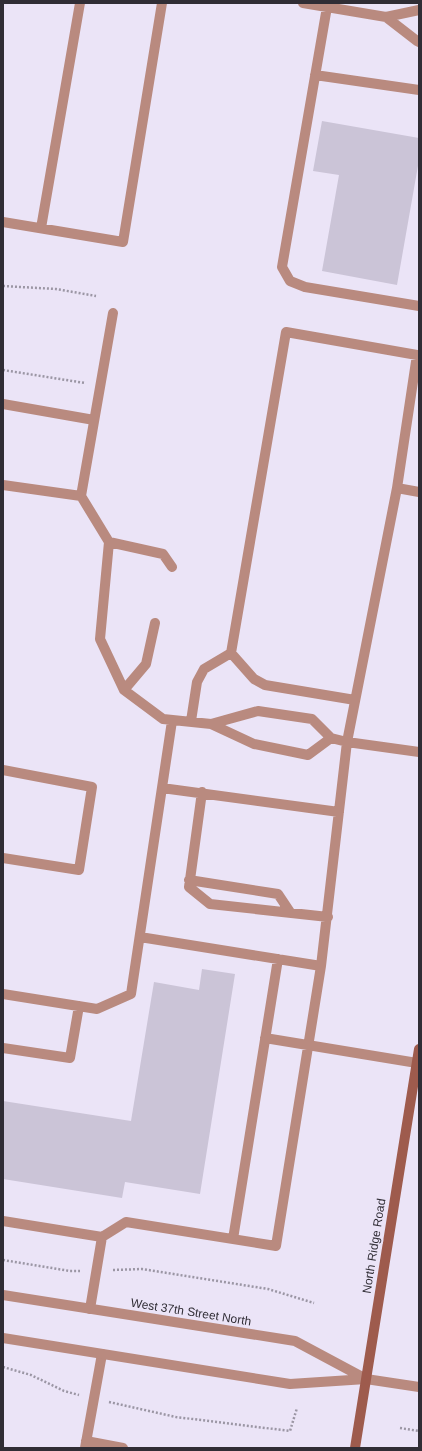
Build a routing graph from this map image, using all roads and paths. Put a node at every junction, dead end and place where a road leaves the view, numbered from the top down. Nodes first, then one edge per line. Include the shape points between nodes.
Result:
1 (80, 3) edge
2 (162, 3) edge
3 (303, 3) edge
4 (327, 7) junction
5 (419, 10) edge
6 (386, 17) junction
7 (419, 42) edge
8 (315, 75) junction
9 (419, 90) edge
10 (3, 222) edge
11 (41, 228) junction
12 (3, 286) edge
13 (96, 296) dead end
14 (419, 306) edge
15 (113, 313) dead end
16 (3, 370) edge
17 (85, 383) dead end
18 (3, 404) edge
19 (94, 420) junction
20 (3, 485) edge
21 (397, 488) junction
22 (419, 492) edge
23 (81, 496) junction
24 (109, 542) junction
25 (172, 567) dead end
26 (155, 623) dead end
27 (231, 653) junction
28 (124, 690) junction
29 (355, 700) junction
30 (172, 721) junction
31 (191, 721) junction
32 (211, 724) junction
33 (331, 738) junction
34 (347, 742) junction
35 (419, 752) edge
36 (3, 770) edge
37 (162, 788) junction
38 (202, 792) junction
39 (339, 812) junction
40 (3, 858) edge
41 (189, 880) junction
42 (290, 912) junction
43 (328, 917) junction
44 (140, 937) junction
45 (278, 959) junction
46 (321, 966) junction
47 (3, 994) edge
48 (79, 1006) junction
49 (265, 1038) junction
50 (308, 1045) junction
51 (3, 1048) edge
52 (419, 1049) edge
53 (417, 1063) junction
54 (3, 1221) edge
55 (102, 1237) junction
56 (233, 1239) junction
57 (3, 1260) edge
58 (96, 1271) junction
59 (3, 1295) edge
60 (314, 1303) dead end
61 (90, 1309) junction
62 (3, 1338) edge
63 (102, 1354) junction
64 (3, 1367) edge
65 (366, 1379) junction
66 (419, 1388) edge
67 (94, 1398) junction
68 (296, 1408) dead end
69 (400, 1428) dead end
70 (419, 1431) edge
71 (85, 1445) edge
72 (123, 1448) edge
73 (355, 1448) edge

1 - 11 street
2 - 11 street via 123,242
3 - 4 street
4 - 6 street
4 - 8 street
5 - 6 street
6 - 7 street
8 - 9 street
8 - 14 street via 282,268 290,280 305,287
10 - 11 street
12 - 13 path via 56,289
15 - 19 street
16 - 17 path
18 - 19 street
19 - 23 street
20 - 23 street
21 - 22 street
21 - 27 street via 417,355 286,332
21 - 29 street
23 - 24 street
24 - 25 street via 163,554
24 - 28 street via 100,639
26 - 28 street via 146,664
27 - 29 street via 254,679 265,685
27 - 31 street via 204,669 198,682
28 - 30 street via 164,719
29 - 34 street
30 - 31 street
30 - 37 street
31 - 32 street
32 - 33 street via 258,711 312,719
32 - 33 street via 254,744 308,755
33 - 34 street
34 - 35 street
34 - 39 street
36 - 40 street via 92,787 79,870
37 - 38 street
37 - 44 street
38 - 39 street
38 - 41 street
39 - 43 street
41 - 42 street via 278,894
41 - 42 street via 189,887 210,904
42 - 43 street
43 - 46 street
44 - 45 street
44 - 48 street via 131,994 97,1009
45 - 46 street
45 - 49 street
46 - 50 street
47 - 48 street
48 - 51 street via 70,1058
49 - 50 street
49 - 56 street
50 - 53 street
50 - 56 street via 276,1246
52 - 53 main road, North Ridge Road
53 - 65 main road, North Ridge Road
54 - 55 street
55 - 56 street via 126,1222
55 - 58 street
57 - 58 path via 70,1271
58 - 60 path via 142,1270 268,1290
58 - 61 street
59 - 61 street, West 37th Street North
61 - 65 street, West 37th Street North via 295,1341
62 - 63 street, West 37th Street North
63 - 65 street, West 37th Street North via 290,1384
63 - 67 street
64 - 67 path via 31,1375 64,1391
65 - 66 street, West 37th Street North
65 - 73 main road, North Ridge Road
67 - 68 path via 176,1417 290,1431
67 - 71 street
69 - 70 path
71 - 72 street

